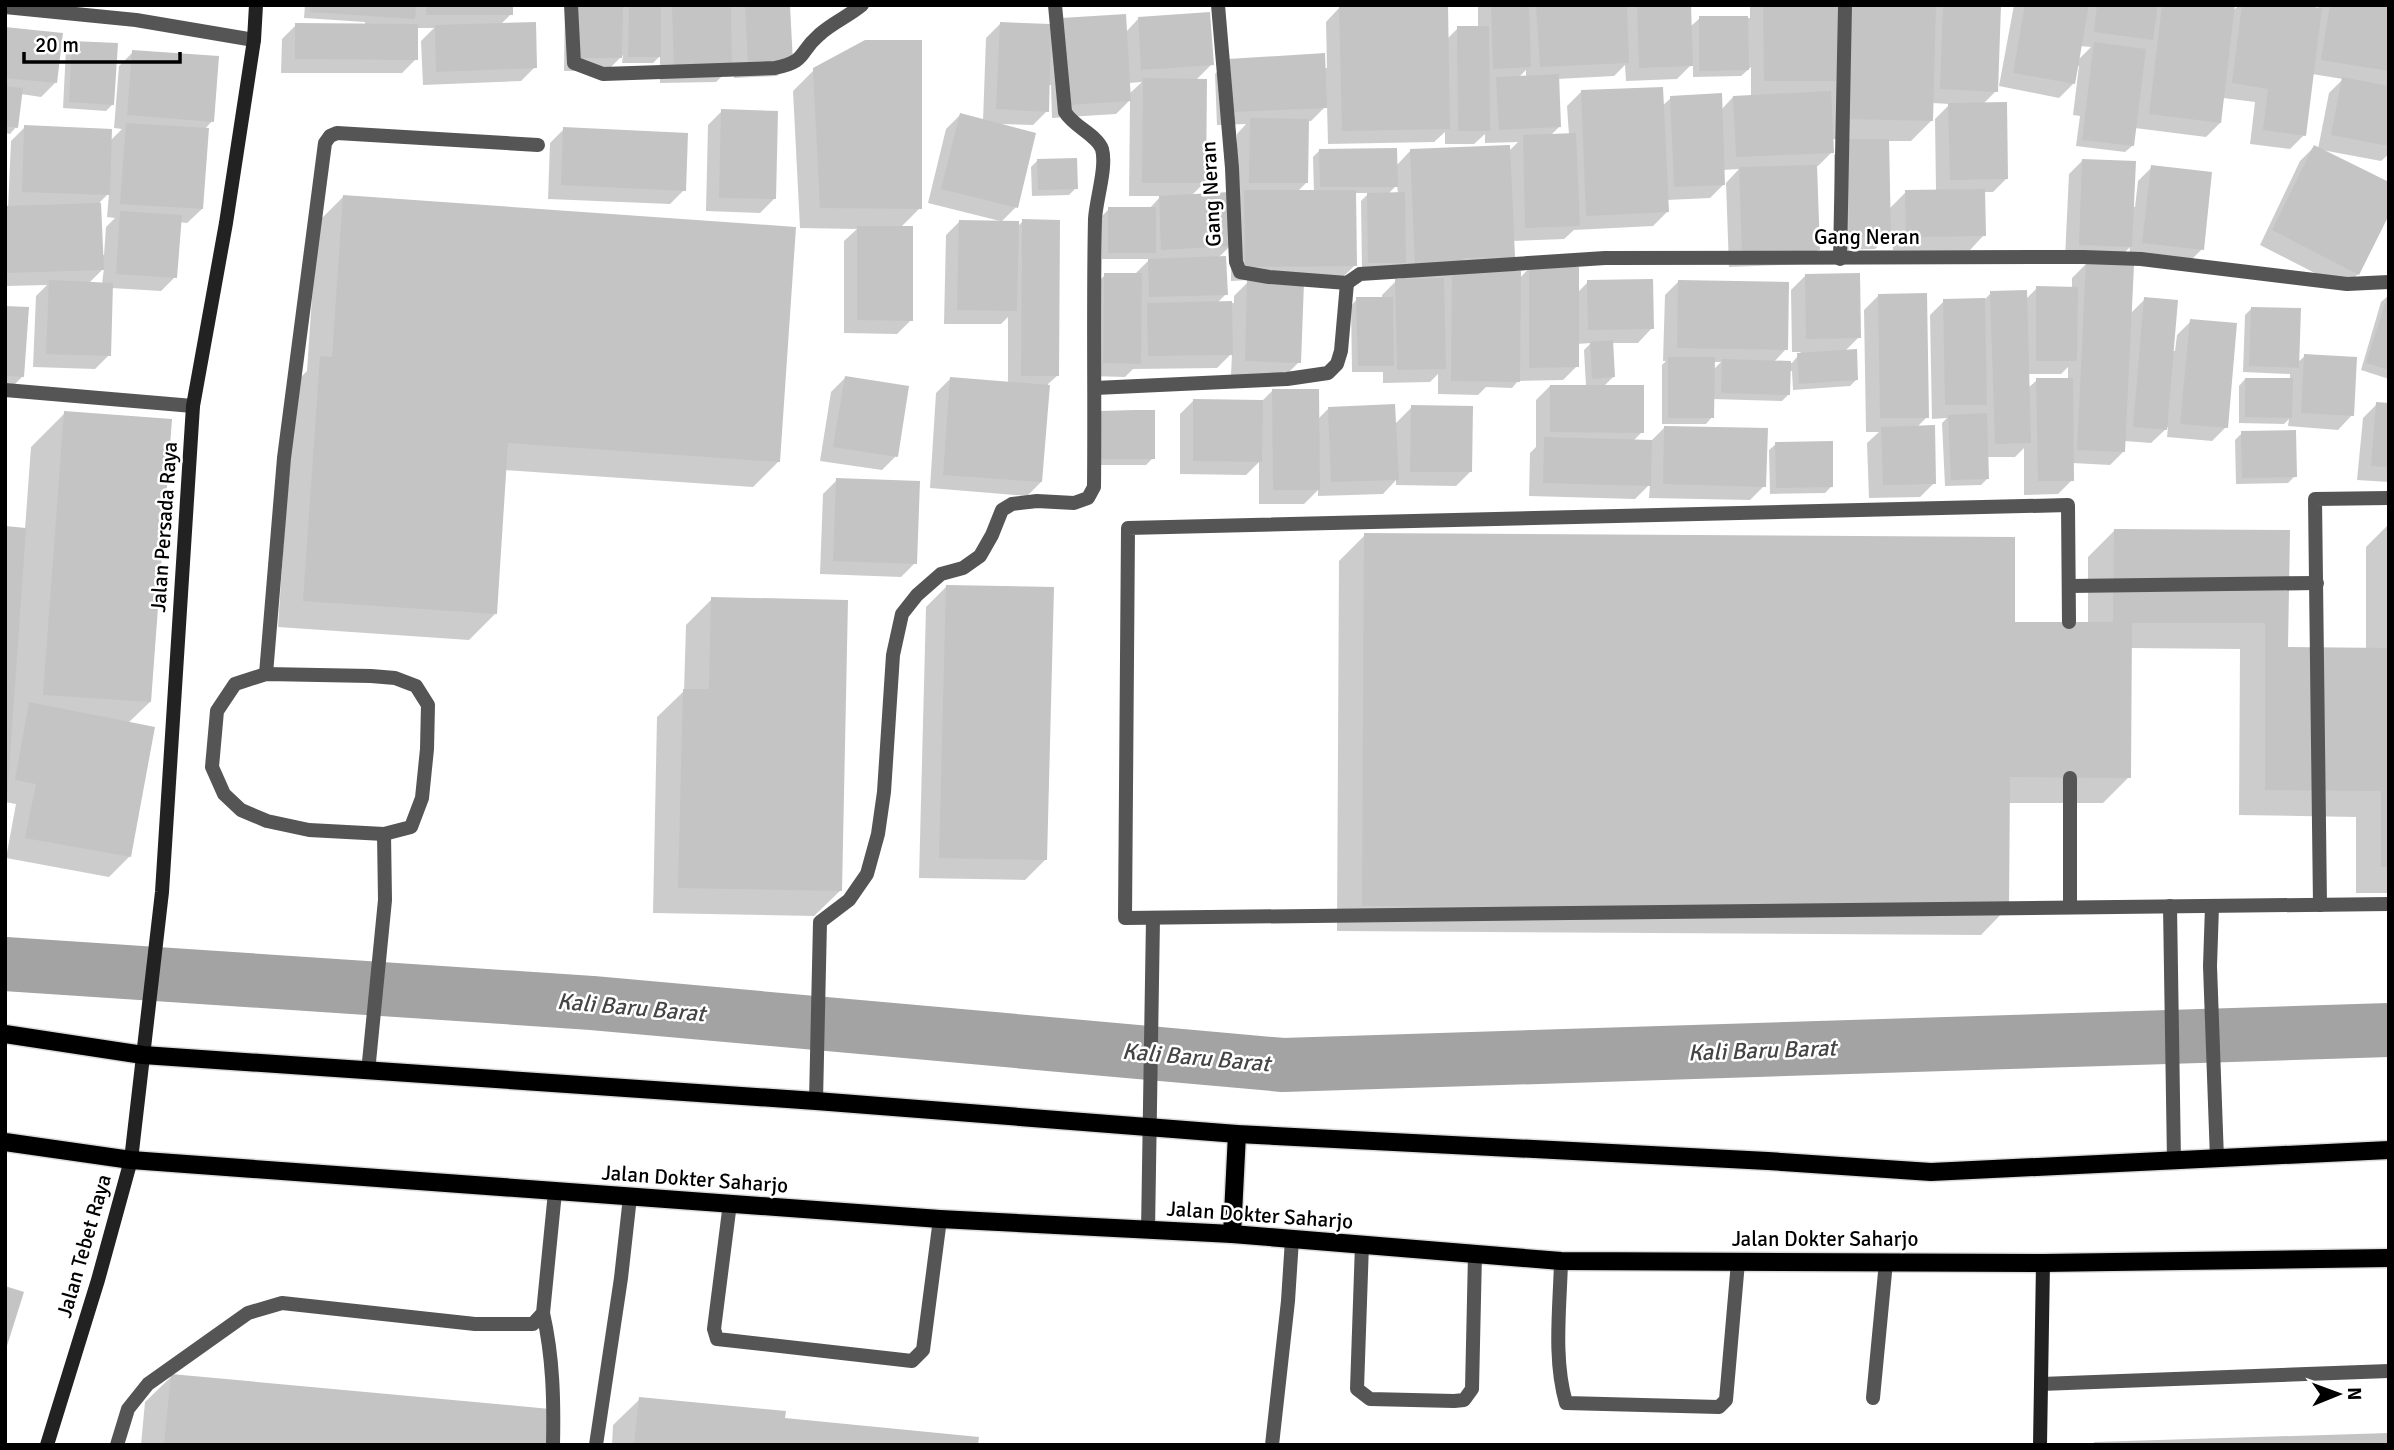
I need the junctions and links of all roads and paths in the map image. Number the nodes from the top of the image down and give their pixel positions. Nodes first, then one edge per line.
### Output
1 (256, 5) edge
2 (571, 5) edge
3 (862, 5) edge
4 (1055, 5) edge
5 (1218, 5) edge
6 (1845, 5) edge
7 (5, 7) edge
8 (254, 40) junction
9 (538, 145) dead end
10 (1840, 259) junction
11 (2389, 282) edge
12 (1347, 283) junction
13 (1095, 388) junction
14 (5, 390) edge
15 (193, 407) junction
16 (2389, 498) edge
17 (2316, 583) junction
18 (2069, 586) junction
19 (2069, 622) dead end
20 (266, 674) junction
21 (2070, 778) dead end
22 (384, 834) junction
23 (2389, 904) edge
24 (2319, 905) junction
25 (2170, 906) junction
26 (2212, 906) junction
27 (2070, 907) junction
28 (1153, 918) junction
29 (5, 1034) edge
30 (143, 1055) junction
31 (368, 1072) junction
32 (816, 1101) junction
33 (1150, 1127) junction
34 (1237, 1134) junction
35 (5, 1142) edge
36 (2389, 1150) edge
37 (2217, 1158) junction
38 (131, 1160) junction
39 (2174, 1161) junction
40 (555, 1192) junction
41 (630, 1198) junction
42 (730, 1203) junction
43 (940, 1219) junction
44 (1148, 1231) junction
45 (1232, 1234) junction
46 (1292, 1239) junction
47 (1362, 1244) junction
48 (1475, 1254) junction
49 (2389, 1258) edge
50 (1561, 1261) junction
51 (1738, 1262) junction
52 (1886, 1262) junction
53 (2043, 1263) junction
54 (543, 1313) junction
55 (2389, 1371) edge
56 (2041, 1384) junction
57 (1873, 1398) dead end
58 (47, 1445) edge
59 (117, 1445) edge
60 (553, 1445) edge
61 (596, 1445) edge
62 (1272, 1445) edge
63 (2040, 1445) edge

1 - 8 street, Jalan Persada Raya
2 - 3 street
4 - 13 street
5 - 12 street, Gang Neran
6 - 10 street
7 - 8 street
8 - 15 street, Jalan Persada Raya
9 - 20 street
10 - 11 street, Gang Neran
10 - 12 street, Gang Neran
12 - 13 street
13 - 32 street
14 - 15 street
15 - 30 street, Jalan Persada Raya
16 - 17 street
17 - 18 street
17 - 24 street
18 - 19 street
18 - 28 street
20 - 22 street
20 - 22 street
21 - 27 street
22 - 31 street
23 - 24 street
24 - 26 street
25 - 26 street
25 - 27 street
25 - 39 street
26 - 37 street
27 - 28 street
28 - 33 street
29 - 30 main road
30 - 31 main road
30 - 38 street, Jalan Tebet Raya
31 - 32 main road
32 - 33 main road
33 - 34 main road
33 - 44 street
34 - 39 main road
34 - 45 main road
35 - 38 main road, Jalan Dokter Saharjo
36 - 37 main road
37 - 39 main road
38 - 40 main road, Jalan Dokter Saharjo
38 - 58 street, Jalan Tebet Raya
40 - 41 main road, Jalan Dokter Saharjo
40 - 54 street
41 - 42 main road, Jalan Dokter Saharjo
41 - 61 street
42 - 43 main road, Jalan Dokter Saharjo
42 - 43 street
43 - 44 main road, Jalan Dokter Saharjo
44 - 45 main road, Jalan Dokter Saharjo
45 - 46 main road, Jalan Dokter Saharjo
46 - 47 main road, Jalan Dokter Saharjo
46 - 62 street
47 - 48 main road, Jalan Dokter Saharjo
47 - 48 street
48 - 50 main road, Jalan Dokter Saharjo
49 - 53 main road, Jalan Dokter Saharjo
50 - 51 main road, Jalan Dokter Saharjo
50 - 51 street
51 - 52 main road, Jalan Dokter Saharjo
52 - 53 main road, Jalan Dokter Saharjo
52 - 57 street
53 - 56 street
54 - 59 street
54 - 60 street
55 - 56 street
56 - 63 street

